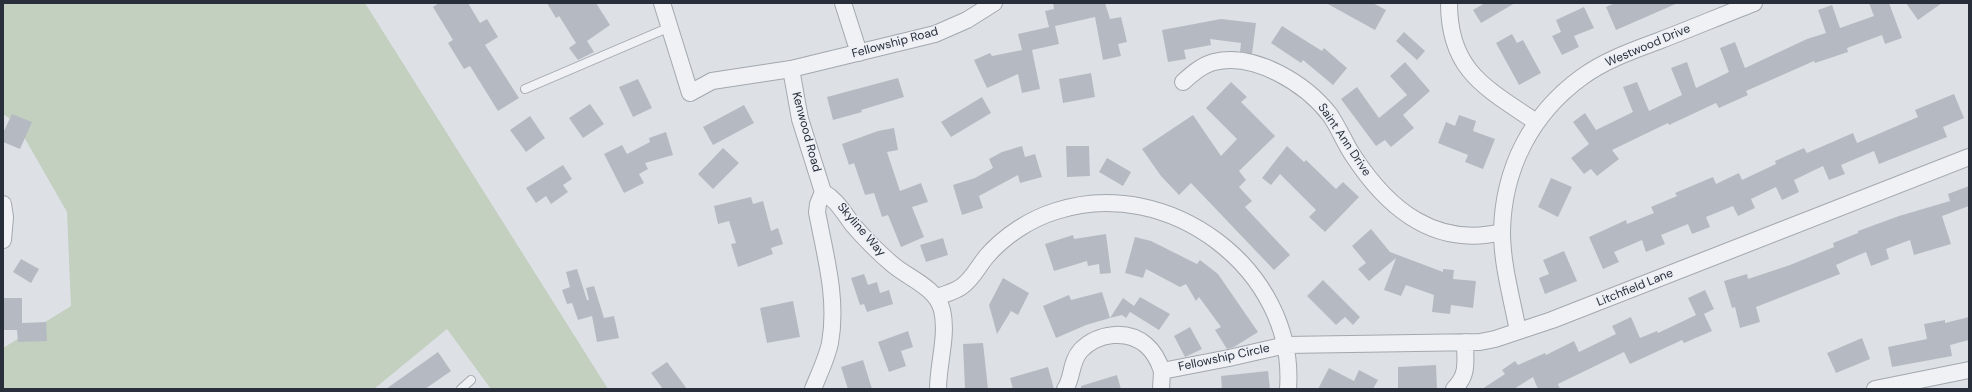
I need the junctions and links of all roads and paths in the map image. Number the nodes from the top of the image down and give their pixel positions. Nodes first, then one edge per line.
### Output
1 (662, 3) edge
2 (843, 3) edge
3 (994, 3) edge
4 (1449, 3) edge
5 (1754, 3) edge
6 (670, 27) junction
7 (859, 54) junction
8 (791, 69) junction
9 (1183, 82) dead end
10 (525, 89) dead end
11 (1536, 122) junction
12 (1969, 157) edge
13 (823, 192) junction
14 (3, 204) edge
15 (1502, 232) junction
16 (3, 240) edge
17 (936, 298) junction
18 (1518, 330) junction
19 (1465, 342) junction
20 (1286, 345) junction
21 (1969, 370) edge
22 (1162, 371) junction
23 (471, 380) dead end
24 (461, 389) edge
25 (813, 389) edge
26 (938, 389) edge
27 (1065, 389) edge
28 (1161, 389) edge
29 (1288, 389) edge
30 (1454, 389) edge
31 (1876, 389) edge

1 - 6 street
2 - 7 street
3 - 7 street, Fellowship Road
4 - 11 street
5 - 11 street, Westwood Drive
6 - 8 street
6 - 10 lane
7 - 8 street, Fellowship Road
8 - 13 street, Kenwood Road
9 - 15 street, Saint Ann Drive
11 - 15 street, Westwood Drive
12 - 18 street, Litchfield Lane
13 - 17 street, Skyline Way
13 - 25 street
14 - 16 street
15 - 18 street, Westwood Drive
17 - 20 street
17 - 26 street
18 - 19 street, Litchfield Lane
19 - 20 street, Litchfield Lane
19 - 30 street
20 - 22 street, Fellowship Circle
20 - 29 street
21 - 31 street
22 - 27 street, Fellowship Circle
22 - 28 street, Fellowship Circle
23 - 24 lane

